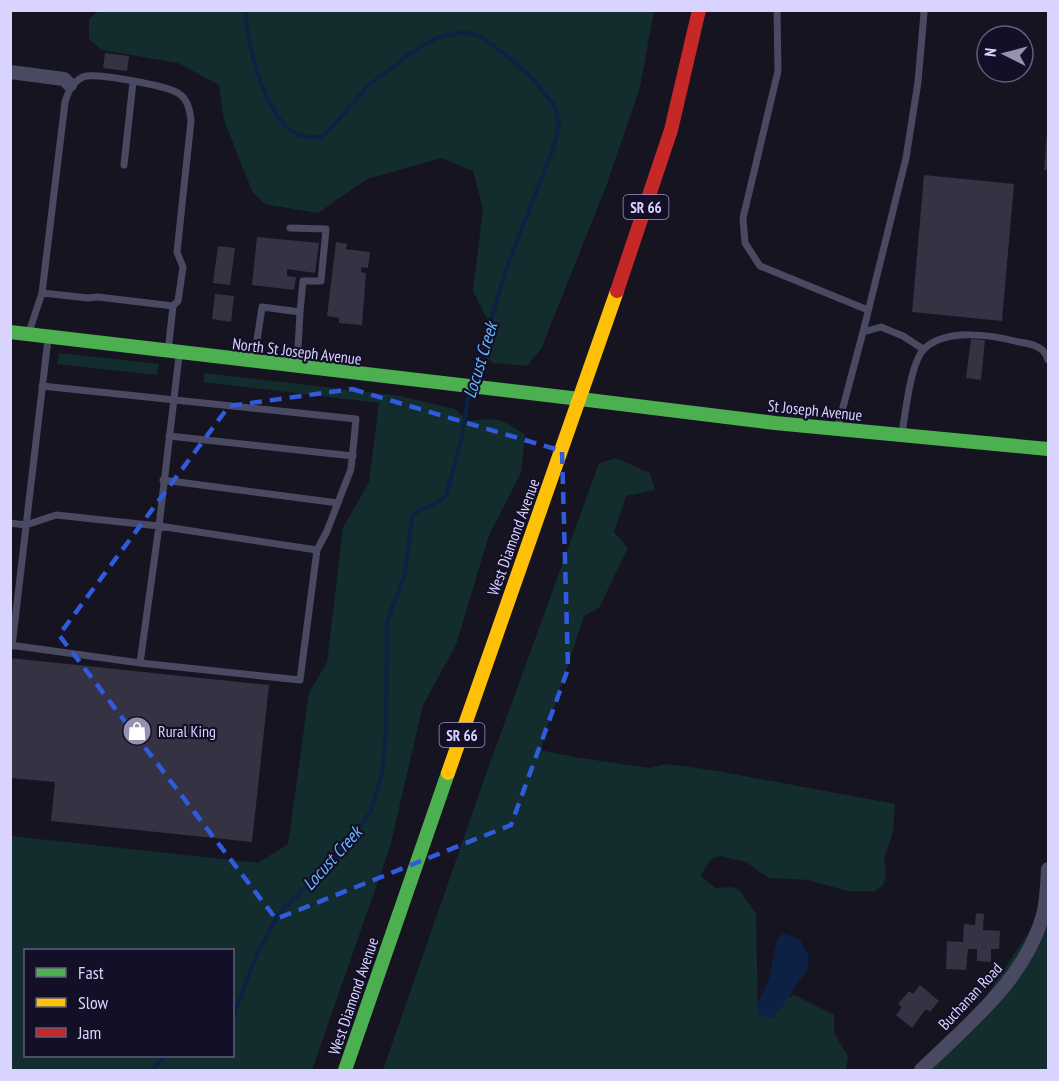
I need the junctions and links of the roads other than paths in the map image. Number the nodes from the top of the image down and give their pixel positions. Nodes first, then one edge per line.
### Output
1 (699, 10) edge
2 (777, 10) edge
3 (923, 10) edge
4 (10, 72) edge
5 (132, 82) junction
6 (70, 85) junction
7 (124, 165) dead end
8 (290, 228) dead end
9 (42, 292) junction
10 (173, 306) junction
11 (868, 310) junction
12 (300, 312) junction
13 (10, 332) edge
14 (863, 332) junction
15 (28, 334) junction
16 (48, 337) junction
17 (923, 349) junction
18 (173, 353) junction
19 (1048, 360) edge
20 (254, 362) junction
21 (297, 367) junction
22 (42, 386) junction
23 (173, 399) junction
24 (580, 399) junction
25 (838, 429) junction
26 (902, 435) junction
27 (169, 436) junction
28 (1048, 449) edge
29 (352, 456) junction
30 (163, 480) junction
31 (338, 504) junction
32 (10, 523) edge
33 (26, 525) junction
34 (159, 526) junction
35 (317, 550) junction
36 (11, 645) edge
37 (140, 663) junction
38 (1048, 869) edge
39 (1047, 901) edge
40 (345, 1071) edge
41 (921, 1071) edge

1 - 24 main road, West Diamond Avenue / SR 66
2 - 11 lane
3 - 11 lane
4 - 6 street
5 - 6 lane
5 - 7 lane
5 - 10 lane
6 - 9 lane
8 - 12 lane
9 - 10 lane
9 - 15 lane
10 - 18 lane
11 - 14 lane
12 - 20 lane
12 - 21 lane
13 - 15 main road, North St Joseph Avenue
14 - 17 lane
14 - 25 lane
15 - 16 main road, North St Joseph Avenue
16 - 18 main road, North St Joseph Avenue
16 - 22 lane
17 - 19 lane
17 - 26 lane
18 - 20 main road, North St Joseph Avenue
18 - 23 lane
20 - 21 main road, North St Joseph Avenue
21 - 24 main road, North St Joseph Avenue
22 - 23 lane
22 - 33 lane
23 - 27 lane
23 - 29 lane
24 - 25 main road, St Joseph Avenue
24 - 40 main road, West Diamond Avenue / SR 66
25 - 26 main road, St Joseph Avenue
26 - 28 main road, St Joseph Avenue
27 - 29 lane
27 - 30 lane
29 - 31 lane
30 - 31 lane
30 - 34 lane
31 - 35 lane
32 - 33 lane
33 - 34 lane
33 - 36 lane
34 - 35 lane
34 - 37 lane
35 - 37 lane
36 - 37 lane
38 - 39 street, Buchanan Road
39 - 41 street, Buchanan Road

